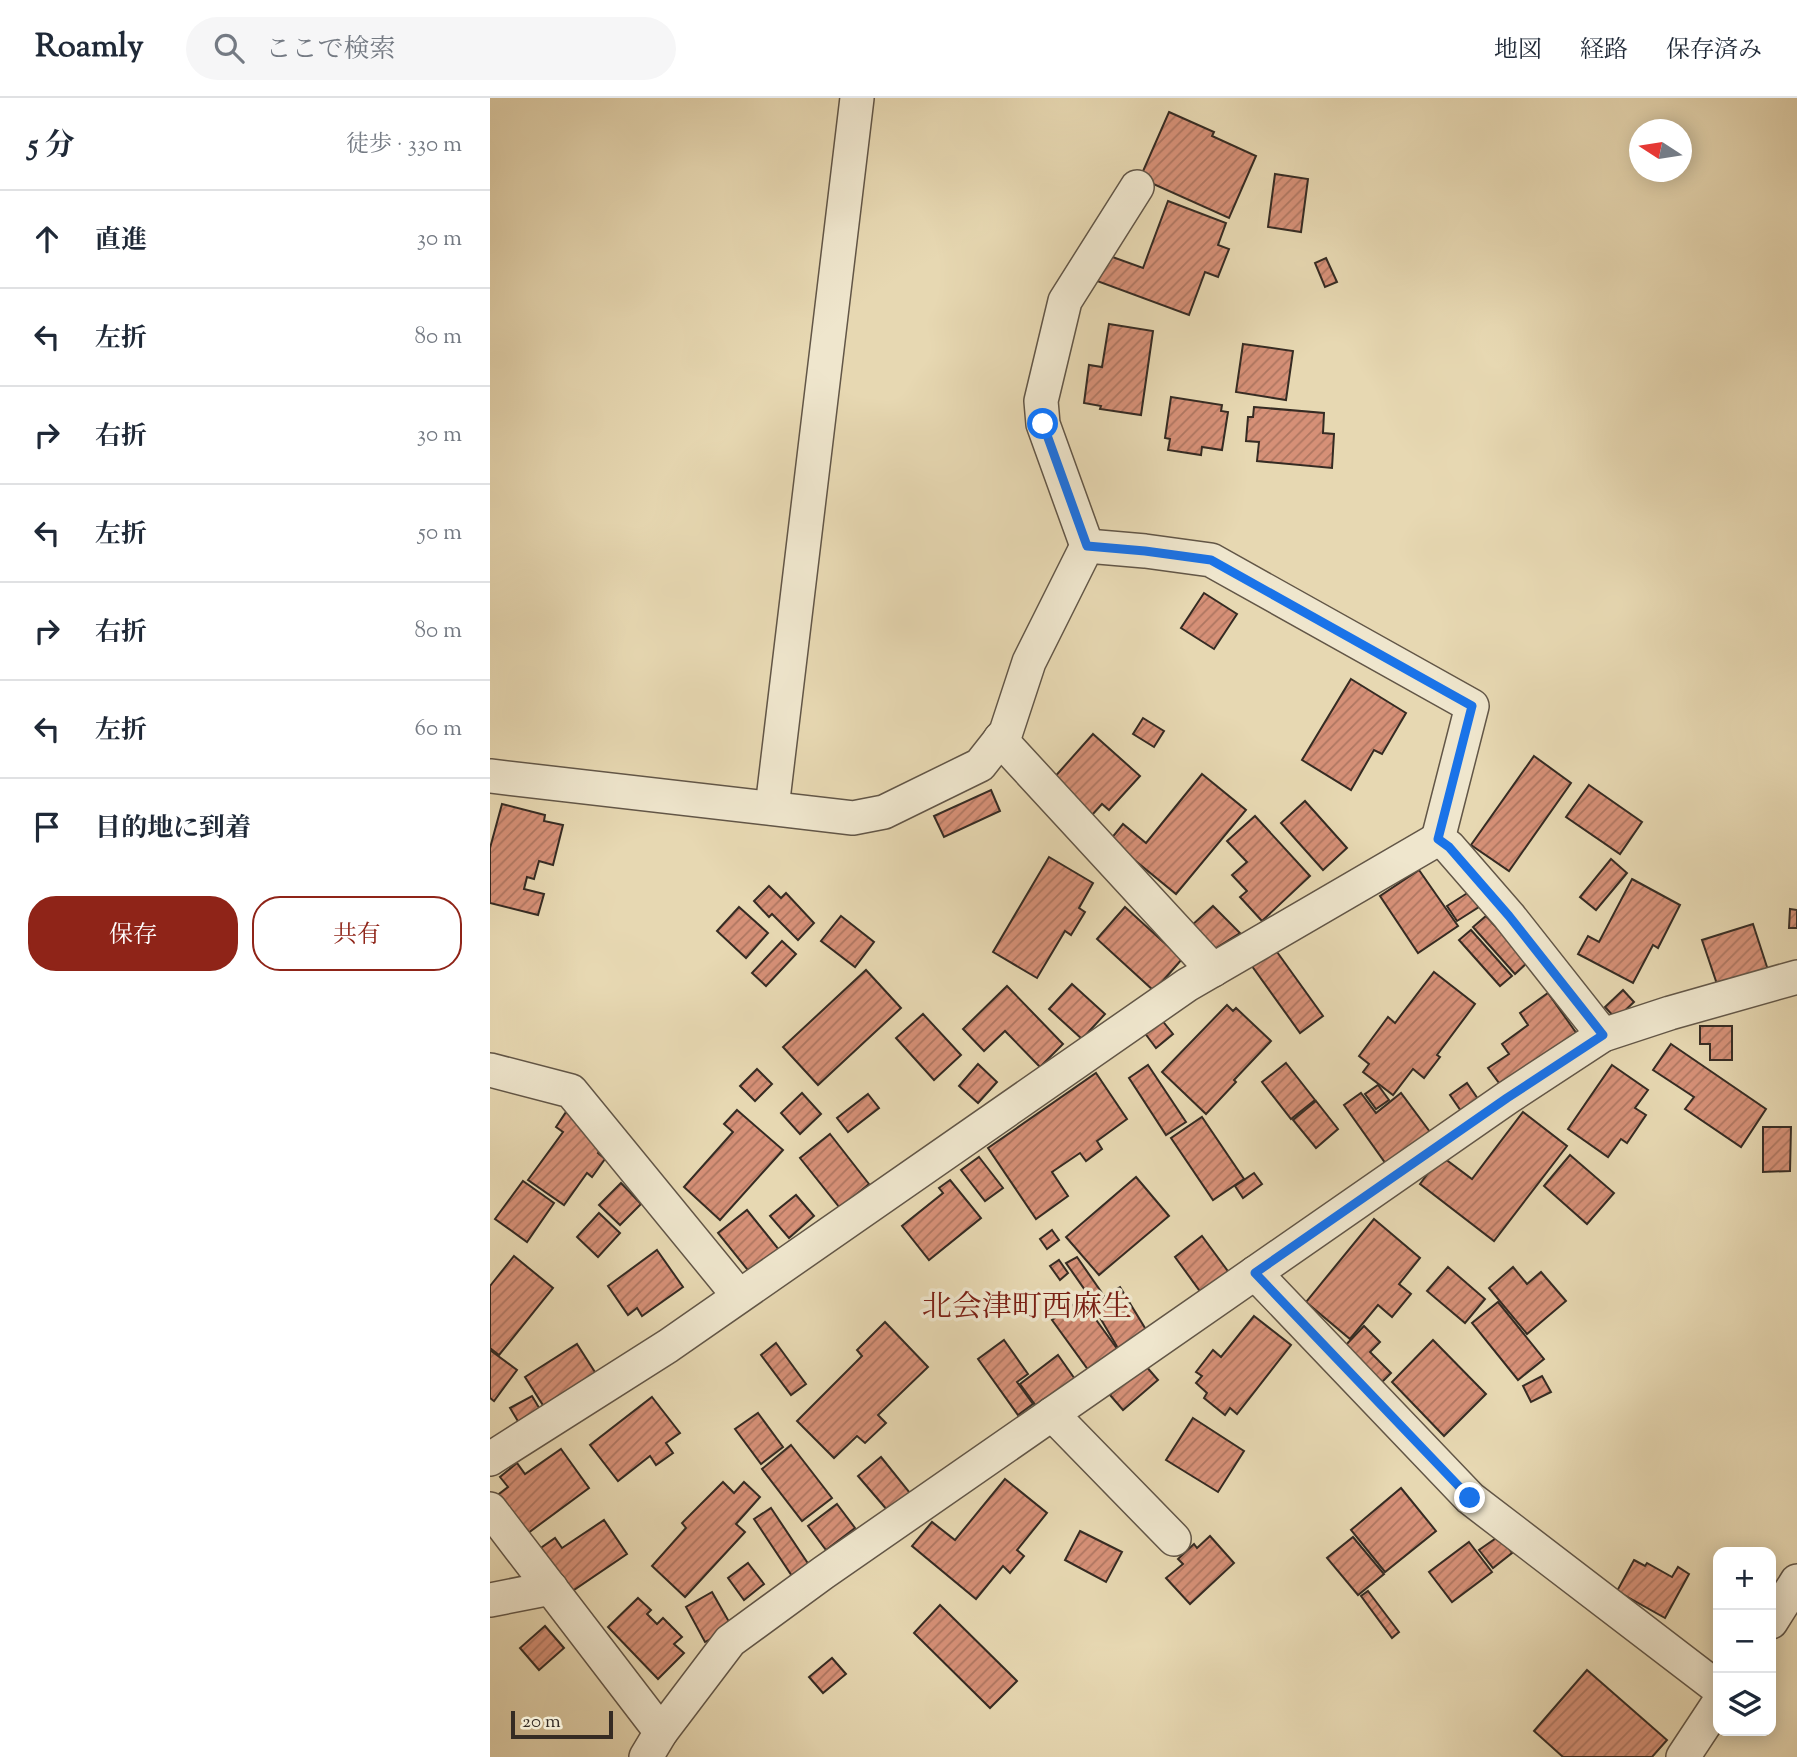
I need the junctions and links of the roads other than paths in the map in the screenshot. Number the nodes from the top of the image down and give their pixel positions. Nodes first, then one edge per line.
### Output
1 (857, 98) edge
2 (1137, 187) dead end
3 (1087, 546) junction
4 (1000, 739) junction
5 (490, 778) edge
6 (772, 808) junction
7 (1438, 839) junction
8 (1213, 970) junction
9 (1797, 977) edge
10 (1603, 1035) junction
11 (490, 1070) edge
12 (1255, 1273) junction
13 (738, 1296) junction
14 (1052, 1414) junction
15 (490, 1459) edge
16 (490, 1509) edge
17 (1174, 1539) dead end
18 (1797, 1581) edge
19 (551, 1588) junction
20 (490, 1600) edge
21 (1776, 1614) edge
22 (1713, 1684) edge
23 (1713, 1712) edge
24 (654, 1744) edge
25 (1683, 1757) edge

1 - 6 street
2 - 3 street
3 - 4 street
3 - 7 street
4 - 6 street
4 - 8 street
5 - 6 street
7 - 8 street
7 - 10 street
8 - 13 street
9 - 10 street
10 - 12 street
11 - 13 street
12 - 14 street
12 - 22 street
13 - 15 street
14 - 17 street
14 - 24 street
16 - 19 street
18 - 21 street
19 - 20 street
19 - 24 street
23 - 25 street

